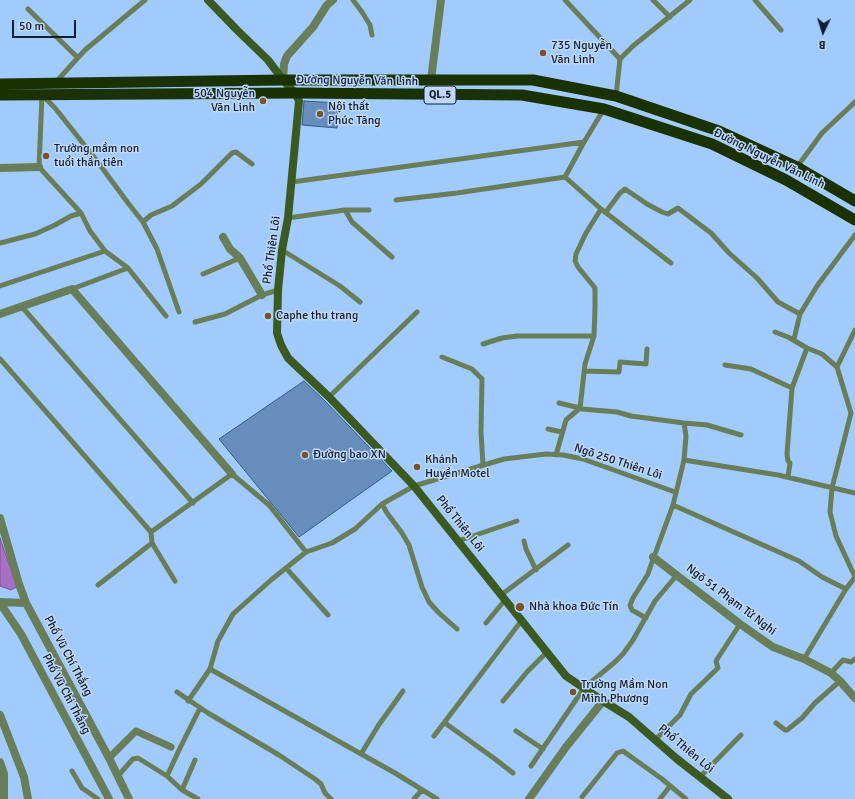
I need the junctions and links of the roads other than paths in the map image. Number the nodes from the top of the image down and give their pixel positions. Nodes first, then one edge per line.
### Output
1 (145, 0) edge
2 (208, 0) edge
3 (333, 0) edge
4 (352, 0) edge
5 (441, 0) edge
6 (565, 0) edge
7 (653, 0) edge
8 (690, 0) edge
9 (755, 0) edge
10 (28, 9) dead end
11 (670, 17) junction
12 (782, 30) dead end
13 (372, 35) dead end
14 (77, 57) junction
15 (620, 59) junction
16 (283, 80) junction
17 (432, 80) junction
18 (55, 83) junction
19 (0, 84) edge
20 (295, 93) junction
21 (0, 95) edge
22 (42, 95) junction
23 (616, 96) junction
24 (855, 102) edge
25 (604, 109) junction
26 (584, 142) junction
27 (252, 164) dead end
28 (39, 167) junction
29 (797, 167) junction
30 (0, 168) edge
31 (565, 177) junction
32 (292, 182) junction
33 (396, 200) dead end
34 (855, 201) edge
35 (345, 210) junction
36 (369, 210) dead end
37 (604, 211) junction
38 (81, 213) junction
39 (288, 218) junction
40 (855, 220) edge
41 (143, 222) junction
42 (855, 235) edge
43 (223, 237) dead end
44 (0, 243) edge
45 (282, 250) junction
46 (105, 251) junction
47 (392, 257) dead end
48 (240, 258) junction
49 (671, 263) dead end
50 (128, 268) junction
51 (203, 274) dead end
52 (0, 286) edge
53 (72, 289) junction
54 (278, 290) junction
55 (262, 295) junction
56 (360, 302) dead end
57 (22, 307) junction
58 (179, 312) dead end
59 (417, 312) dead end
60 (0, 314) edge
61 (800, 314) junction
62 (166, 316) dead end
63 (195, 322) dead end
64 (855, 330) edge
65 (775, 332) dead end
66 (594, 336) junction
67 (794, 339) junction
68 (483, 344) dead end
69 (807, 348) junction
70 (647, 349) dead end
71 (442, 357) dead end
72 (0, 359) edge
73 (725, 365) dead end
74 (837, 367) junction
75 (584, 371) junction
76 (792, 388) junction
77 (329, 397) junction
78 (559, 403) dead end
79 (580, 408) junction
80 (684, 423) junction
81 (548, 429) dead end
82 (562, 432) junction
83 (741, 434) dead end
84 (556, 455) junction
85 (684, 460) junction
86 (483, 465) junction
87 (232, 474) junction
88 (788, 477) junction
89 (414, 486) junction
90 (832, 488) junction
91 (676, 492) junction
92 (855, 494) edge
93 (193, 503) junction
94 (382, 504) junction
95 (673, 505) junction
96 (0, 518) edge
97 (517, 521) dead end
98 (151, 532) junction
99 (524, 540) dead end
100 (458, 541) junction
101 (152, 543) junction
102 (568, 545) dead end
103 (306, 552) junction
104 (653, 557) junction
105 (286, 568) junction
106 (536, 570) junction
107 (677, 575) junction
108 (175, 581) dead end
109 (98, 585) dead end
110 (846, 589) junction
111 (503, 597) junction
112 (0, 602) edge
113 (26, 603) junction
114 (328, 615) dead end
115 (646, 618) junction
116 (522, 620) junction
117 (486, 623) dead end
118 (740, 624) junction
119 (457, 628) dead end
120 (547, 652) junction
121 (804, 659) junction
122 (855, 659) edge
123 (210, 669) junction
124 (831, 673) junction
125 (840, 681) junction
126 (584, 688) junction
127 (403, 691) dead end
128 (177, 692) dead end
129 (855, 698) edge
130 (188, 701) junction
131 (503, 701) dead end
132 (603, 701) junction
133 (200, 708) junction
134 (0, 715) edge
135 (445, 723) junction
136 (776, 723) dead end
137 (516, 731) dead end
138 (741, 735) dead end
139 (434, 736) dead end
140 (655, 740) junction
141 (171, 747) dead end
142 (543, 749) junction
143 (361, 754) junction
144 (109, 758) junction
145 (195, 760) dead end
146 (0, 762) edge
147 (531, 766) dead end
148 (72, 771) dead end
149 (513, 773) dead end
150 (118, 776) junction
151 (167, 776) junction
152 (700, 777) junction
153 (670, 786) junction
154 (182, 790) junction
155 (422, 790) junction
156 (582, 797) dead end
157 (4, 799) edge
158 (28, 799) edge
159 (98, 799) edge
160 (109, 799) edge
161 (129, 799) edge
162 (198, 799) edge
163 (331, 799) edge
164 (414, 799) edge
165 (437, 799) edge
166 (529, 799) edge
167 (660, 799) edge
168 (686, 799) edge
169 (728, 799) edge

1 - 14 lane
2 - 16 main road
3 - 16 street
4 - 13 lane
5 - 17 street
6 - 15 lane
7 - 11 lane
8 - 11 lane
9 - 12 lane
10 - 14 lane
11 - 15 lane
14 - 18 lane
15 - 23 lane
16 - 17 highway, Đường Nguyễn Văn Linh / QL.5
16 - 18 highway, Đường Nguyễn Văn Linh / QL.5
16 - 20 main road
17 - 23 highway, Đường Nguyễn Văn Linh / QL.5
18 - 19 highway, Đường Nguyễn Văn Linh / QL.5
20 - 22 highway, Đường Nguyễn Văn Linh / QL.5
20 - 25 highway, Đường Nguyễn Văn Linh / QL.5
20 - 32 main road, Phố Thiên Lôi
21 - 22 highway, Đường Nguyễn Văn Linh / QL.5
22 - 28 lane
22 - 41 lane
23 - 29 highway, Đường Nguyễn Văn Linh / QL.5
24 - 29 lane
25 - 26 lane
25 - 40 highway, Đường Nguyễn Văn Linh / QL.5
26 - 31 lane
26 - 32 lane
27 - 41 lane
28 - 30 street
28 - 38 lane
29 - 34 highway, Đường Nguyễn Văn Linh / QL.5
31 - 33 lane
31 - 37 lane
32 - 39 main road, Phố Thiên Lôi
35 - 36 lane
35 - 39 lane
35 - 47 lane
37 - 49 lane
37 - 61 lane
37 - 66 lane
38 - 44 lane
38 - 46 lane
39 - 45 main road, Phố Thiên Lôi
41 - 58 lane
42 - 61 lane
43 - 48 street
45 - 54 main road, Phố Thiên Lôi
45 - 56 lane
46 - 50 lane
46 - 52 lane
48 - 51 lane
48 - 55 street
50 - 53 lane
50 - 62 lane
53 - 57 street
53 - 87 street
54 - 55 lane
54 - 77 main road, Phố Thiên Lôi
55 - 63 lane
57 - 60 street
57 - 93 lane
59 - 77 lane
61 - 67 lane
64 - 74 lane
65 - 67 lane
66 - 68 lane
66 - 75 lane
67 - 69 lane
69 - 74 lane
69 - 76 lane
70 - 75 lane
71 - 86 lane
72 - 98 lane
73 - 76 lane
74 - 90 lane
75 - 79 lane
76 - 88 lane
77 - 89 main road, Phố Thiên Lôi
78 - 79 lane
79 - 80 lane
79 - 82 lane
80 - 83 lane
80 - 85 lane
81 - 82 lane
82 - 84 lane
84 - 86 lane, Ngõ 250 Thiên Lôi
84 - 91 lane, Ngõ 250 Thiên Lôi
85 - 88 lane
85 - 91 lane
86 - 89 lane, Ngõ 250 Thiên Lôi
87 - 93 lane
87 - 103 lane
88 - 90 lane
89 - 94 lane, Ngõ 250 Thiên Lôi
89 - 100 main road, Phố Thiên Lôi
90 - 92 lane
90 - 110 lane
91 - 95 lane
93 - 98 lane
94 - 103 lane, Ngõ 250 Thiên Lôi
94 - 119 lane
95 - 104 lane
95 - 110 lane
96 - 113 street, Phố Vũ Chí Thắng
97 - 100 lane
98 - 101 lane
99 - 106 lane
100 - 111 main road, Phố Thiên Lôi
101 - 108 lane
101 - 109 lane
102 - 106 lane
103 - 105 lane, Ngõ 250 Thiên Lôi
104 - 107 street, Ngõ 51 Phạm Tử Nghi
104 - 115 lane
105 - 114 lane
105 - 123 lane, Ngõ 250 Thiên Lôi
106 - 111 lane
107 - 115 lane
107 - 118 street, Ngõ 51 Phạm Tử Nghi
110 - 121 lane
111 - 116 main road, Phố Thiên Lôi
111 - 117 lane
112 - 113 street, Phố Vũ Chi Thắng
112 - 160 street, Phố Vũ Chi Thắng
113 - 144 street, Phố Vũ Chí Thắng
115 - 126 lane
116 - 120 main road, Phố Thiên Lôi
116 - 135 lane
118 - 121 street, Ngõ 51 Phạm Tử Nghi
118 - 140 lane
120 - 126 main road, Phố Thiên Lôi
120 - 131 lane
121 - 124 street, Ngõ 51 Phạm Tử Nghi
122 - 124 lane
123 - 130 lane, Ngõ 250 Thiên Lôi
123 - 143 lane
124 - 125 street, Ngõ 51 Phạm Tử Nghi
125 - 129 street, Ngõ 51 Phạm Tử Nghi
125 - 136 lane
126 - 132 main road, Phố Thiên Lôi
126 - 142 lane
127 - 143 lane
128 - 130 lane
130 - 133 lane
132 - 140 main road, Phố Thiên Lôi
132 - 166 street
133 - 151 lane
133 - 163 lane
134 - 158 street
135 - 139 lane
135 - 149 lane
137 - 142 lane
138 - 152 lane
140 - 152 main road, Phố Thiên Lôi
141 - 144 street
142 - 147 lane
143 - 155 lane
144 - 150 street, Phố Vũ Chí Thắng
145 - 154 lane
146 - 157 street
148 - 159 lane
150 - 151 lane
150 - 161 street, Phố Vũ Chí Thắng
151 - 154 lane
152 - 169 main road, Phố Thiên Lôi
153 - 156 lane
153 - 167 lane
153 - 168 lane
154 - 162 lane
155 - 164 lane
155 - 165 lane

